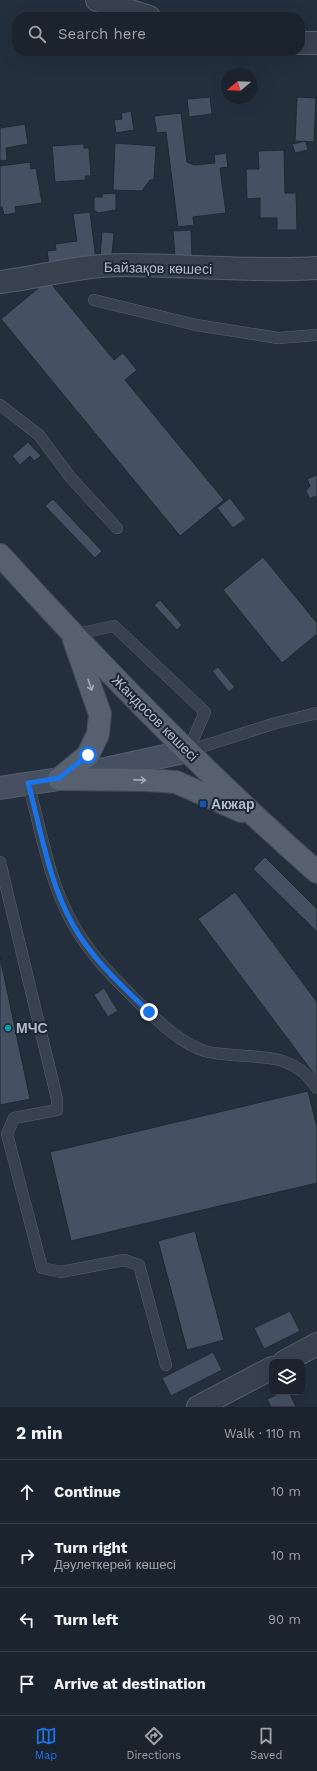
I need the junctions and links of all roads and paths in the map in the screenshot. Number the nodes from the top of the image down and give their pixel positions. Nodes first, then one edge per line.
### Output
1 (97, 0) edge
2 (134, 12) edge
3 (305, 43) edge
4 (317, 43) edge
5 (317, 268) edge
6 (0, 282) edge
7 (94, 300) dead end
8 (317, 335) edge
9 (0, 405) edge
10 (117, 528) dead end
11 (0, 556) edge
12 (72, 635) junction
13 (317, 713) edge
14 (188, 752) junction
15 (59, 778) junction
16 (28, 783) junction
17 (0, 788) edge
18 (253, 816) junction
19 (0, 862) edge
20 (317, 872) edge
21 (317, 1088) edge
22 (317, 1344) edge
23 (290, 1359) edge
24 (166, 1365) dead end
25 (269, 1370) edge
26 (198, 1407) edge

1 - 2 street
3 - 4 street
5 - 6 street, Байзақов көшесі
7 - 8 lane
9 - 10 lane
11 - 12 main road, Жандосов көшесі
12 - 14 main road, Жандосов көшесі
12 - 14 lane
12 -> 15 main road
13 - 14 lane
14 - 15 main road
14 - 18 main road, Жандосов көшесі
15 - 16 main road
15 -> 18 main road
16 - 17 main road
16 - 21 lane
18 - 20 main road, Жандосов көшесі
19 - 24 lane
22 - 23 street
25 - 26 street

